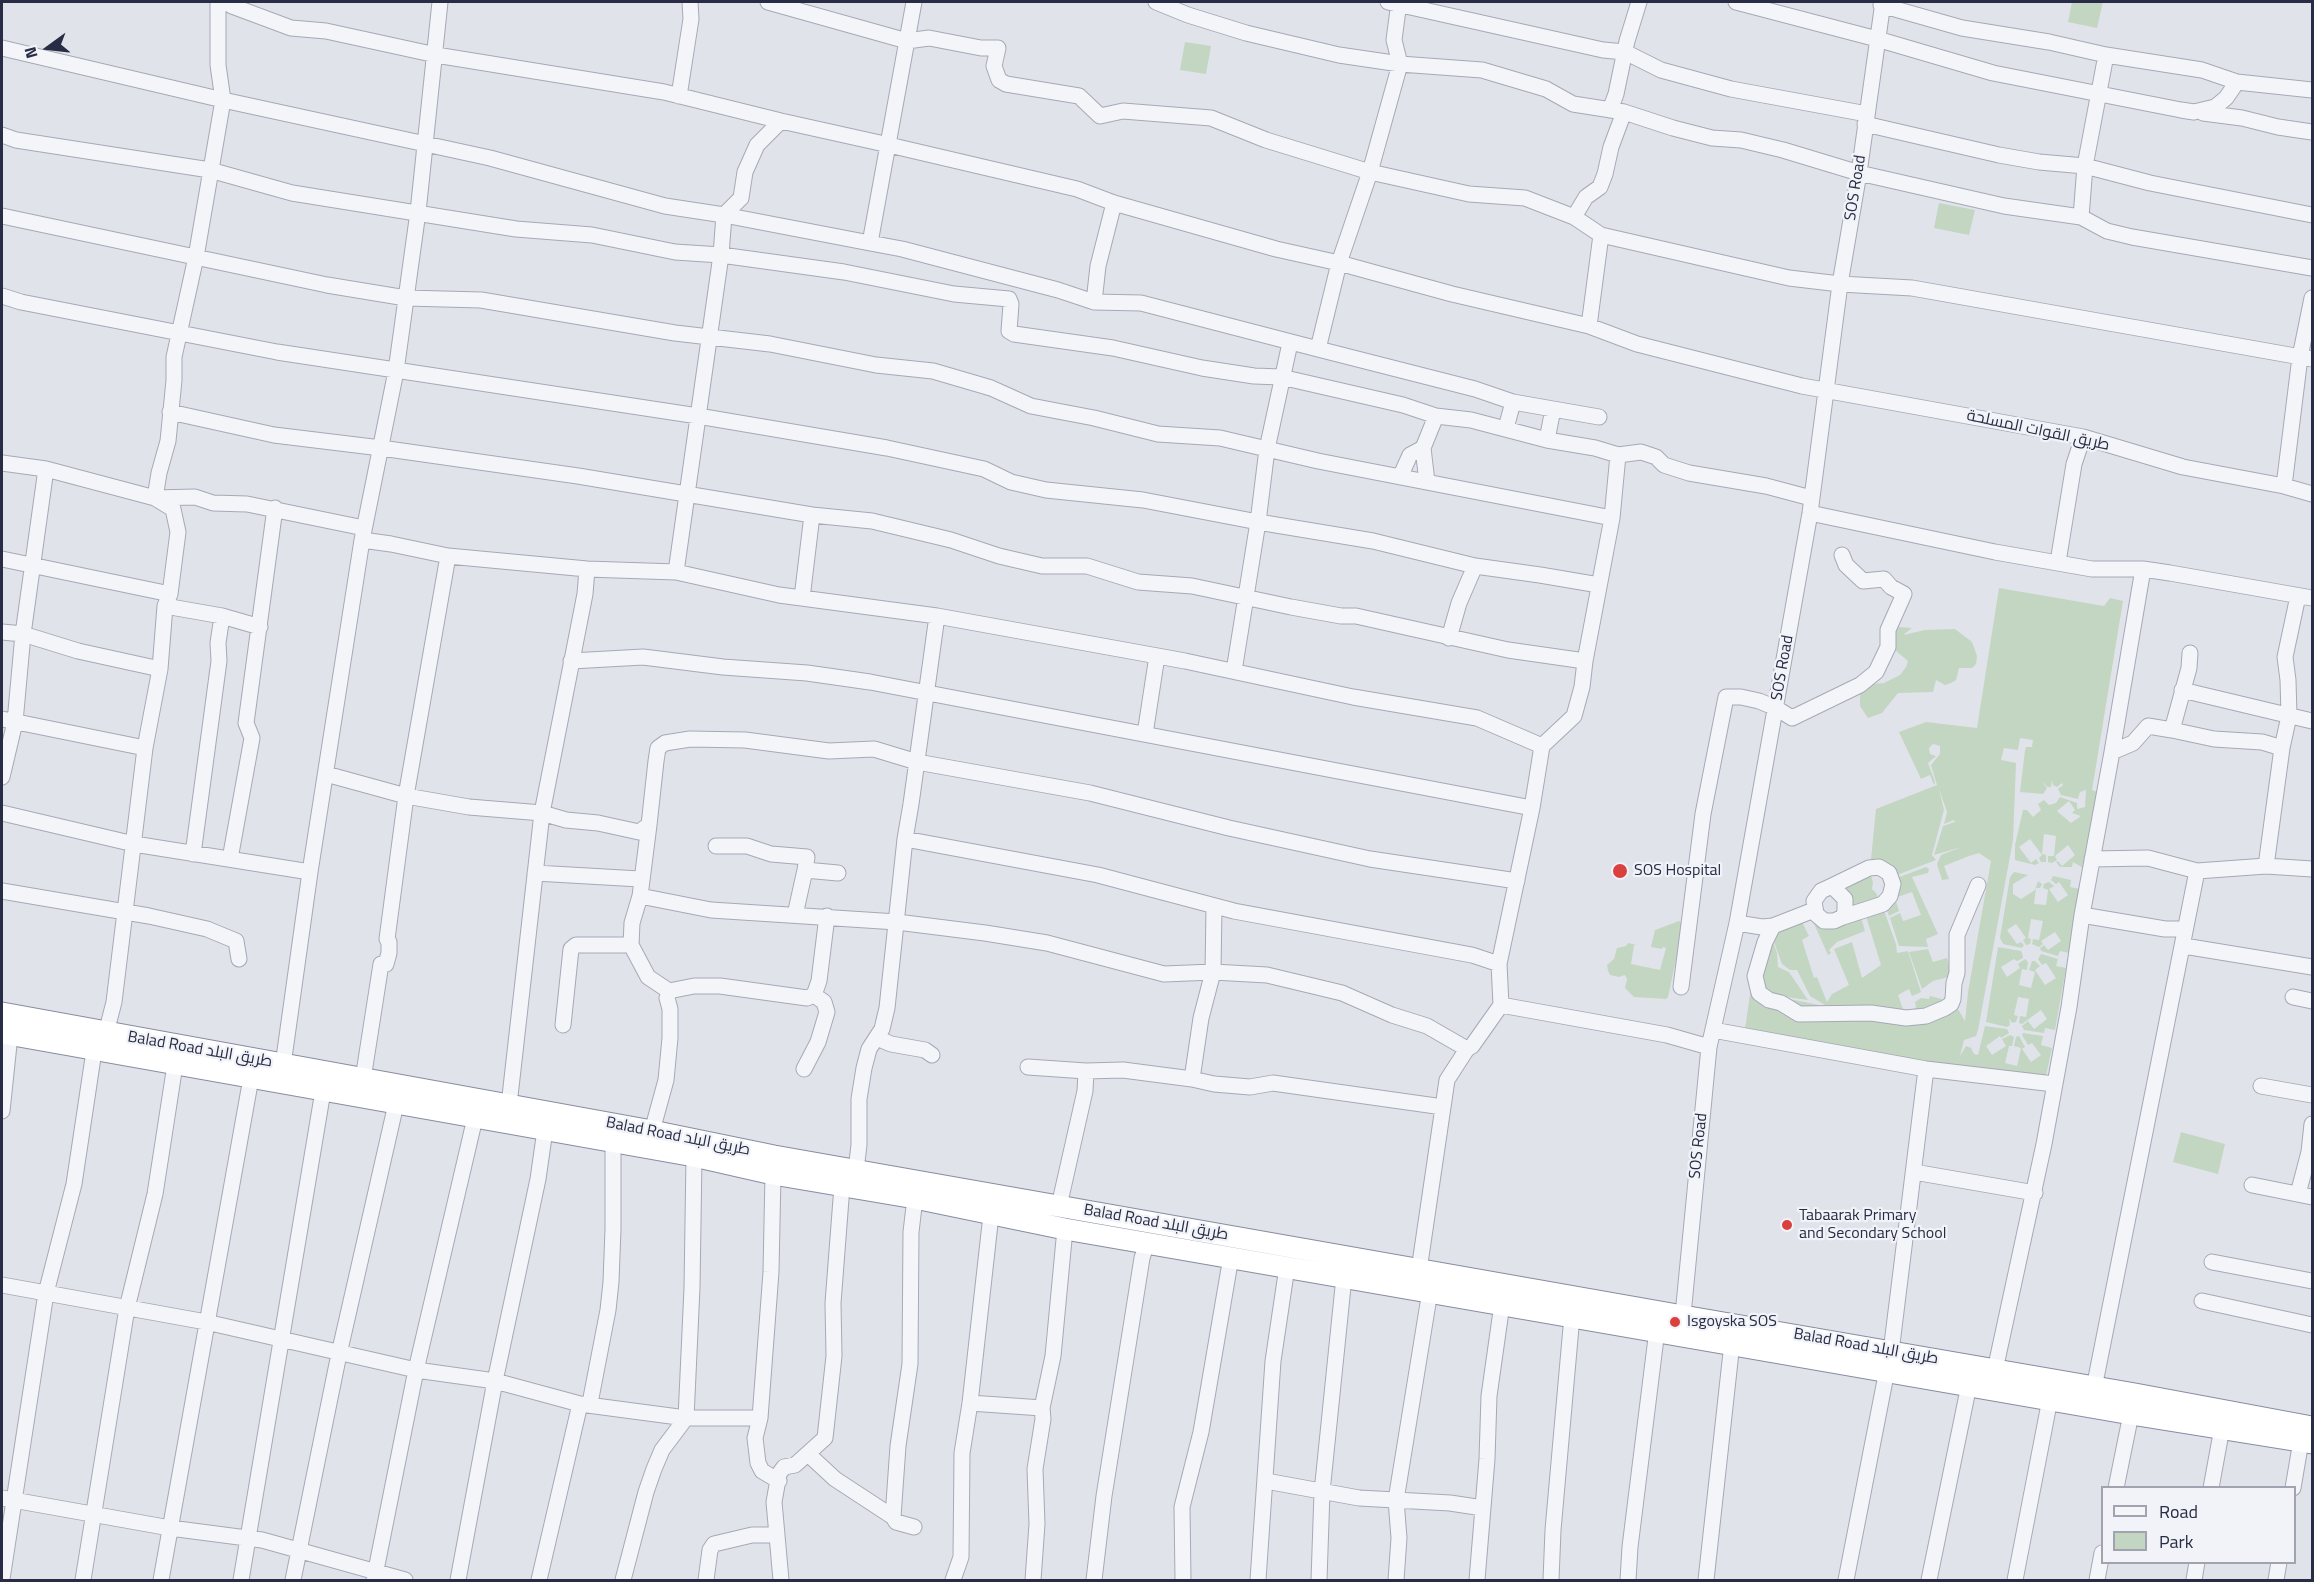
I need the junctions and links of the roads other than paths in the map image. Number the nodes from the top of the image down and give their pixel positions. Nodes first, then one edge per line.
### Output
1 (218, 2) edge
2 (225, 2) edge
3 (440, 2) edge
4 (690, 2) edge
5 (768, 2) edge
6 (914, 2) edge
7 (1156, 2) edge
8 (1395, 2) edge
9 (1639, 2) edge
10 (1737, 2) edge
11 (1882, 2) edge
12 (1877, 39) junction
13 (907, 41) junction
14 (2, 48) edge
15 (1624, 52) junction
16 (436, 55) junction
17 (2106, 55) junction
18 (1400, 64) junction
19 (2237, 82) junction
20 (2313, 90) edge
21 (2097, 95) junction
22 (679, 96) junction
23 (223, 100) junction
24 (1617, 111) junction
25 (2194, 112) junction
26 (1866, 119) junction
27 (781, 122) junction
28 (2313, 132) edge
29 (2, 135) edge
30 (426, 144) junction
31 (889, 144) junction
32 (2085, 166) junction
33 (210, 170) junction
34 (1370, 172) junction
35 (1859, 173) junction
36 (1114, 203) junction
37 (418, 212) junction
38 (724, 215) junction
39 (2313, 215) edge
40 (2, 216) edge
41 (2081, 217) junction
42 (1574, 218) junction
43 (1601, 235) junction
44 (870, 243) junction
45 (721, 255) junction
46 (196, 256) junction
47 (1339, 263) junction
48 (2313, 268) edge
49 (1840, 285) junction
50 (2, 296) edge
51 (2313, 297) edge
52 (406, 298) junction
53 (1094, 302) junction
54 (1589, 326) junction
55 (180, 333) junction
56 (710, 337) junction
57 (1290, 343) junction
58 (1318, 349) junction
59 (2306, 358) edge
60 (396, 371) junction
61 (1281, 377) junction
62 (1825, 390) junction
63 (1513, 402) junction
64 (1553, 409) junction
65 (170, 412) junction
66 (698, 416) junction
67 (1436, 416) junction
68 (1599, 417) dead end
69 (1506, 429) junction
70 (2083, 437) junction
71 (1546, 440) junction
72 (381, 448) junction
73 (1423, 448) junction
74 (1267, 449) junction
75 (1618, 455) junction
76 (2, 463) edge
77 (46, 470) junction
78 (1400, 477) junction
79 (1427, 482) junction
80 (2284, 486) junction
81 (687, 494) junction
82 (2313, 494) edge
83 (155, 498) junction
84 (1810, 506) junction
85 (275, 508) junction
86 (812, 515) junction
87 (1612, 518) junction
88 (1258, 522) junction
89 (363, 534) junction
90 (1842, 555) dead end
91 (448, 556) junction
92 (2, 559) edge
93 (2058, 562) junction
94 (32, 564) junction
95 (1474, 566) junction
96 (587, 569) junction
97 (2143, 569) junction
98 (676, 573) junction
99 (1599, 585) junction
100 (1244, 597) junction
101 (2306, 597) edge
102 (802, 598) junction
103 (167, 600) junction
104 (222, 616) junction
105 (937, 616) junction
106 (260, 627) junction
107 (2, 632) edge
108 (23, 634) junction
109 (1449, 638) junction
110 (2190, 653) dead end
111 (1157, 656) junction
112 (572, 661) junction
113 (1585, 661) junction
114 (160, 669) junction
115 (1234, 671) junction
116 (2182, 690) junction
117 (927, 692) junction
118 (1776, 708) junction
119 (2289, 716) junction
120 (8, 721) edge
121 (2313, 721) edge
122 (2172, 729) junction
123 (1145, 734) junction
124 (1542, 746) junction
125 (145, 748) junction
126 (2282, 748) junction
127 (2112, 753) junction
128 (917, 762) junction
129 (326, 774) junction
130 (2, 777) edge
131 (406, 796) junction
132 (1532, 808) junction
133 (2, 813) edge
134 (542, 813) junction
135 (649, 825) junction
136 (905, 839) junction
137 (134, 844) junction
138 (716, 846) dead end
139 (194, 854) junction
140 (2092, 858) junction
141 (230, 860) junction
142 (2266, 866) junction
143 (2313, 869) edge
144 (805, 870) junction
145 (2198, 871) junction
146 (310, 872) junction
147 (535, 873) junction
148 (838, 873) dead end
149 (640, 879) junction
150 (1517, 881) junction
151 (1834, 885) junction
152 (1978, 885) dead end
153 (2, 891) edge
154 (640, 896) junction
155 (1214, 907) junction
156 (1814, 910) junction
157 (125, 913) junction
158 (795, 915) junction
159 (2082, 915) junction
160 (827, 916) junction
161 (1843, 917) junction
162 (897, 922) junction
163 (1737, 923) junction
164 (1773, 926) junction
165 (2184, 929) junction
166 (632, 945) junction
167 (2184, 946) junction
168 (239, 959) dead end
169 (1499, 964) junction
170 (2313, 967) edge
171 (1213, 972) junction
172 (1681, 987) dead end
173 (669, 991) junction
174 (814, 995) junction
175 (2293, 997) dead end
176 (2313, 1001) edge
177 (1500, 1005) junction
178 (2, 1013) edge
179 (563, 1025) dead end
180 (1713, 1030) junction
181 (106, 1033) junction
182 (6, 1034) edge
183 (877, 1038) junction
184 (1709, 1047) junction
185 (1467, 1050) junction
186 (94, 1051) junction
187 (932, 1055) dead end
188 (175, 1065) junction
189 (283, 1065) junction
190 (1028, 1067) dead end
191 (804, 1069) dead end
192 (1926, 1069) junction
193 (1086, 1071) junction
194 (251, 1078) junction
195 (1192, 1078) junction
196 (363, 1079) junction
197 (2054, 1084) junction
198 (2260, 1086) dead end
199 (323, 1091) junction
200 (2313, 1095) edge
201 (396, 1104) junction
202 (509, 1105) junction
203 (1443, 1107) junction
204 (2, 1111) edge
205 (475, 1118) junction
206 (2313, 1124) edge
207 (545, 1130) junction
208 (652, 1131) junction
209 (612, 1142) junction
210 (694, 1156) junction
211 (1914, 1172) junction
212 (773, 1174) junction
213 (849, 1178) junction
214 (2253, 1185) dead end
215 (2034, 1193) junction
216 (2306, 1195) edge
217 (915, 1198) junction
218 (1059, 1206) junction
219 (991, 1215) junction
220 (1065, 1229) junction
221 (1147, 1243) junction
222 (1231, 1257) junction
223 (2212, 1262) dead end
224 (1287, 1267) junction
225 (1419, 1270) junction
226 (1344, 1277) junction
227 (2313, 1281) edge
228 (2, 1286) edge
229 (1430, 1291) junction
230 (46, 1293) junction
231 (2202, 1301) dead end
232 (1502, 1304) junction
233 (127, 1308) junction
234 (1572, 1316) junction
235 (206, 1322) junction
236 (2313, 1324) edge
237 (1682, 1325) junction
238 (1657, 1330) junction
239 (280, 1339) junction
240 (1732, 1343) junction
241 (339, 1354) junction
242 (1889, 1361) junction
243 (416, 1370) junction
244 (1995, 1370) junction
245 (495, 1381) junction
246 (1969, 1385) junction
247 (2094, 1388) junction
248 (2050, 1399) junction
249 (585, 1403) junction
250 (970, 1403) junction
251 (1042, 1407) junction
252 (2131, 1414) junction
253 (686, 1418) junction
254 (760, 1418) junction
255 (2222, 1428) junction
256 (2309, 1437) edge
257 (808, 1454) junction
258 (779, 1481) junction
259 (1266, 1481) junction
260 (2116, 1486) edge
261 (2211, 1486) edge
262 (2294, 1486) edge
263 (1322, 1492) junction
264 (8, 1499) edge
265 (1396, 1500) junction
266 (1483, 1508) junction
267 (93, 1516) junction
268 (893, 1517) junction
269 (914, 1527) dead end
270 (170, 1528) junction
271 (776, 1535) junction
272 (250, 1538) junction
273 (301, 1550) junction
274 (2101, 1562) edge
275 (2197, 1564) edge
276 (2279, 1564) edge
277 (375, 1577) edge
278 (2, 1579) edge
279 (83, 1581) edge
280 (161, 1581) edge
281 (241, 1581) edge
282 (293, 1581) edge
283 (405, 1581) edge
284 (458, 1581) edge
285 (539, 1581) edge
286 (623, 1581) edge
287 (706, 1581) edge
288 (781, 1581) edge
289 (953, 1581) edge
290 (1033, 1581) edge
291 (1094, 1581) edge
292 (1183, 1581) edge
293 (1258, 1581) edge
294 (1319, 1581) edge
295 (1396, 1581) edge
296 (1477, 1581) edge
297 (1551, 1581) edge
298 (1628, 1581) edge
299 (1706, 1581) edge
300 (1846, 1581) edge
301 (1929, 1581) edge
302 (2015, 1581) edge
303 (2097, 1581) edge
304 (2194, 1581) edge
305 (2276, 1581) edge

1 - 23 street
2 - 16 street, طريق القوات المسلحة
3 - 16 street
4 - 22 street
5 - 13 street
6 - 13 street
7 - 18 street
8 - 15 street
8 - 18 street
9 - 15 street
10 - 12 street
11 - 12 street, SOS Road
11 - 17 street
12 - 21 street
12 - 26 street, SOS Road
13 - 31 street
13 - 34 street
14 - 23 street
15 - 24 street
15 - 26 street
16 - 22 street, طريق القوات المسلحة
16 - 30 street
17 - 19 street
17 - 21 street
18 - 24 street
18 - 34 street
19 - 20 street
19 - 25 street
21 - 25 street
21 - 32 street
22 - 27 street, طريق القوات المسلحة
23 - 30 street
23 - 33 street
24 - 35 street
24 - 42 street
25 - 28 street
26 - 32 street
26 - 35 street, SOS Road
27 - 31 street, طريق القوات المسلحة
27 - 38 street
29 - 33 street
30 - 37 street
30 - 38 street
31 - 36 street, طريق القوات المسلحة
31 - 44 street
32 - 39 street
32 - 41 street
33 - 37 street
33 - 46 street
34 - 42 street
34 - 47 street
35 - 41 street
35 - 49 street, SOS Road
36 - 47 street, طريق القوات المسلحة
36 - 53 street
37 - 45 street
37 - 52 street
38 - 44 street
38 - 45 street
40 - 46 street
41 - 48 street
42 - 43 street
43 - 49 street
43 - 54 street
44 - 53 street
45 - 56 street
45 - 61 street
46 - 52 street
46 - 55 street
47 - 54 street, طريق القوات المسلحة
47 - 58 street
49 - 59 street
49 - 62 street, SOS Road
50 - 55 street
51 - 59 street
52 - 56 street
52 - 60 street
53 - 57 street
54 - 62 street, طريق القوات المسلحة
55 - 60 street
55 - 65 street
56 - 66 street
56 - 74 street
57 - 58 street
57 - 61 street
58 - 63 street
59 - 80 street
60 - 66 street
60 - 72 street
61 - 67 street
61 - 74 street
62 - 70 street, طريق القوات المسلحة
62 - 84 street, SOS Road
63 - 64 street
63 - 69 street
64 - 68 street
64 - 71 street
65 - 72 street
65 - 83 street
66 - 81 street
66 - 88 street
67 - 69 street
67 - 73 street
69 - 71 street
70 - 80 street, طريق القوات المسلحة
70 - 93 street
71 - 75 street
72 - 81 street
72 - 89 street
73 - 78 street
73 - 79 street
74 - 78 street
74 - 88 street
75 - 84 street
75 - 87 street
76 - 77 street
77 - 83 street
77 - 94 street
78 - 79 street
79 - 87 street
80 - 82 street, طريق القوات المسلحة
81 - 86 street
81 - 98 street
83 - 85 street
83 - 103 street
84 - 93 street
84 - 118 street, SOS Road
85 - 89 street
85 - 106 street
86 - 100 street
86 - 102 street
87 - 99 street
88 - 95 street
88 - 100 street
89 - 91 street
89 - 129 street
90 - 118 street
91 - 96 street
91 - 131 street
92 - 94 street
93 - 97 street
94 - 103 street
94 - 108 street
95 - 99 street
95 - 109 street
96 - 98 street
96 - 112 street
97 - 101 street
97 - 127 street
98 - 102 street
99 - 113 street
100 - 109 street
100 - 115 street
101 - 119 street
102 - 105 street
103 - 104 street
103 - 114 street
104 - 106 street
104 - 139 street
105 - 111 street
105 - 117 street
106 - 141 street
107 - 108 street
108 - 114 street
108 - 120 street
109 - 113 street
110 - 116 street
111 - 115 street
111 - 123 street
112 - 117 street
112 - 134 street
113 - 124 street
114 - 125 street
115 - 124 street
116 - 119 street
116 - 122 street
117 - 123 street
117 - 128 street
118 - 163 street, SOS Road
118 - 172 street
119 - 121 street
119 - 126 street
120 - 125 street
120 - 130 street
122 - 126 street
122 - 127 street
123 - 132 street
124 - 132 street
125 - 137 street
126 - 142 street
127 - 140 street
128 - 135 street
128 - 136 street
128 - 150 street
129 - 131 street
129 - 146 street
131 - 134 street
131 - 196 street
132 - 150 street
133 - 137 street
134 - 135 street
134 - 147 street
135 - 149 street
136 - 155 street
136 - 162 street
137 - 139 street
137 - 157 street
138 - 144 street
139 - 141 street
140 - 145 street
140 - 159 street
141 - 146 street
142 - 143 street
142 - 145 street
144 - 148 street
144 - 158 street
145 - 165 street
146 - 189 street
147 - 149 street
147 - 202 street
149 - 154 street
150 - 169 street
151 - 156 street
151 - 161 street
151 - 161 street
152 - 164 street
153 - 157 street
154 - 158 street
154 - 166 street
155 - 169 street
155 - 171 street
156 - 161 street
156 - 164 street
157 - 168 street
157 - 181 street
158 - 160 street
159 - 165 street
159 - 197 street
160 - 162 street
160 - 174 street
162 - 171 street
162 - 183 street
163 - 164 street
163 - 180 street, SOS Road
165 - 167 street
166 - 173 street
166 - 179 street
167 - 170 street
167 - 247 street
169 - 177 street
171 - 185 street
171 - 195 street
173 - 174 street
173 - 208 street
174 - 191 street
175 - 176 street
177 - 184 street
177 - 185 street
178 - 181 highway, Balad Road طريق البلد
180 - 184 street, SOS Road
180 - 192 street
181 - 189 highway, Balad Road طريق البلد
182 - 186 highway, Balad Road طريق البلد
182 - 204 street
183 - 187 street
183 - 213 street
184 - 237 street, SOS Road
185 - 203 street
186 - 188 highway, Balad Road طريق البلد
186 - 230 street
188 - 194 highway, Balad Road طريق البلد
188 - 233 street
189 - 196 highway, Balad Road طريق البلد
190 - 193 street
192 - 197 street
192 - 211 street
193 - 195 street
193 - 218 street
194 - 199 highway, Balad Road طريق البلد
194 - 235 street
195 - 203 street
196 - 202 highway, Balad Road طريق البلد
197 - 215 street
198 - 200 street
199 - 201 highway, Balad Road طريق البلد
199 - 239 street
201 - 205 highway, Balad Road طريق البلد
201 - 241 street
202 - 208 highway, Balad Road طريق البلد
203 - 225 street
205 - 207 highway, Balad Road طريق البلد
205 - 243 street
206 - 216 street
207 - 209 highway, Balad Road طريق البلد
207 - 245 street
208 - 213 highway, Balad Road طريق البلد
209 - 210 highway, Balad Road طريق البلد
209 - 249 street
210 - 212 highway, Balad Road طريق البلد
210 - 253 street
211 - 215 street
211 - 242 street
212 - 213 highway, Balad Road طريق البلد
212 - 254 street
213 - 217 highway, Balad Road طريق البلد
213 - 218 highway, Balad Road طريق البلد
213 - 257 street
214 - 216 street
215 - 244 street
217 - 219 highway, Balad Road طريق البلد
217 - 268 street
218 - 225 highway, Balad Road طريق البلد
219 - 220 highway, Balad Road طريق البلد
219 - 250 street
220 - 221 highway, Balad Road طريق البلد
220 - 251 street
221 - 222 highway, Balad Road طريق البلد
221 - 291 street
222 - 224 highway, Balad Road طريق البلد
222 - 292 street
223 - 227 street
224 - 226 highway, Balad Road طريق البلد
224 - 259 street
225 - 237 highway, Balad Road طريق البلد
226 - 229 highway, Balad Road طريق البلد
226 - 263 street
228 - 230 street
229 - 232 highway, Balad Road طريق البلد
229 - 265 street
230 - 233 street
230 - 264 street
231 - 236 street
232 - 234 highway, Balad Road طريق البلد
232 - 266 street
233 - 235 street
233 - 267 street
234 - 238 highway, Balad Road طريق البلد
234 - 297 street
235 - 239 street
235 - 270 street
237 - 238 highway, Balad Road طريق البلد
237 - 240 highway, Balad Road طريق البلد
237 - 242 highway, Balad Road طريق البلد
238 - 298 street
239 - 241 street
239 - 272 street
240 - 242 highway, Balad Road طريق البلد
240 - 299 street
241 - 243 street
241 - 273 street
242 - 244 highway, Balad Road طريق البلد
242 - 246 highway, Balad Road طريق البلد
242 - 300 street
243 - 245 street
243 - 277 street
244 - 247 highway, Balad Road طريق البلد
245 - 249 street
245 - 284 street
246 - 248 highway, Balad Road طريق البلد
246 - 301 street
247 - 256 highway, Balad Road طريق البلد
248 - 252 highway, Balad Road طريق البلد
248 - 302 street
249 - 253 street
249 - 285 street
250 - 251 street
250 - 289 street
251 - 290 street
252 - 255 highway, Balad Road طريق البلد
252 - 260 street
253 - 254 street
253 - 286 street
254 - 258 street
255 - 256 highway, Balad Road طريق البلد
255 - 261 street
256 - 262 street
257 - 258 street
257 - 268 street
258 - 271 street
259 - 263 street
259 - 293 street
263 - 265 street
263 - 294 street
264 - 267 street
264 - 278 street
265 - 266 street
265 - 295 street
266 - 296 street
267 - 270 street
267 - 279 street
268 - 269 street
270 - 272 street
270 - 280 street
271 - 287 street
271 - 288 street
272 - 273 street
272 - 281 street
273 - 277 street
273 - 282 street
274 - 303 street
275 - 304 street
276 - 305 street
277 - 283 street

